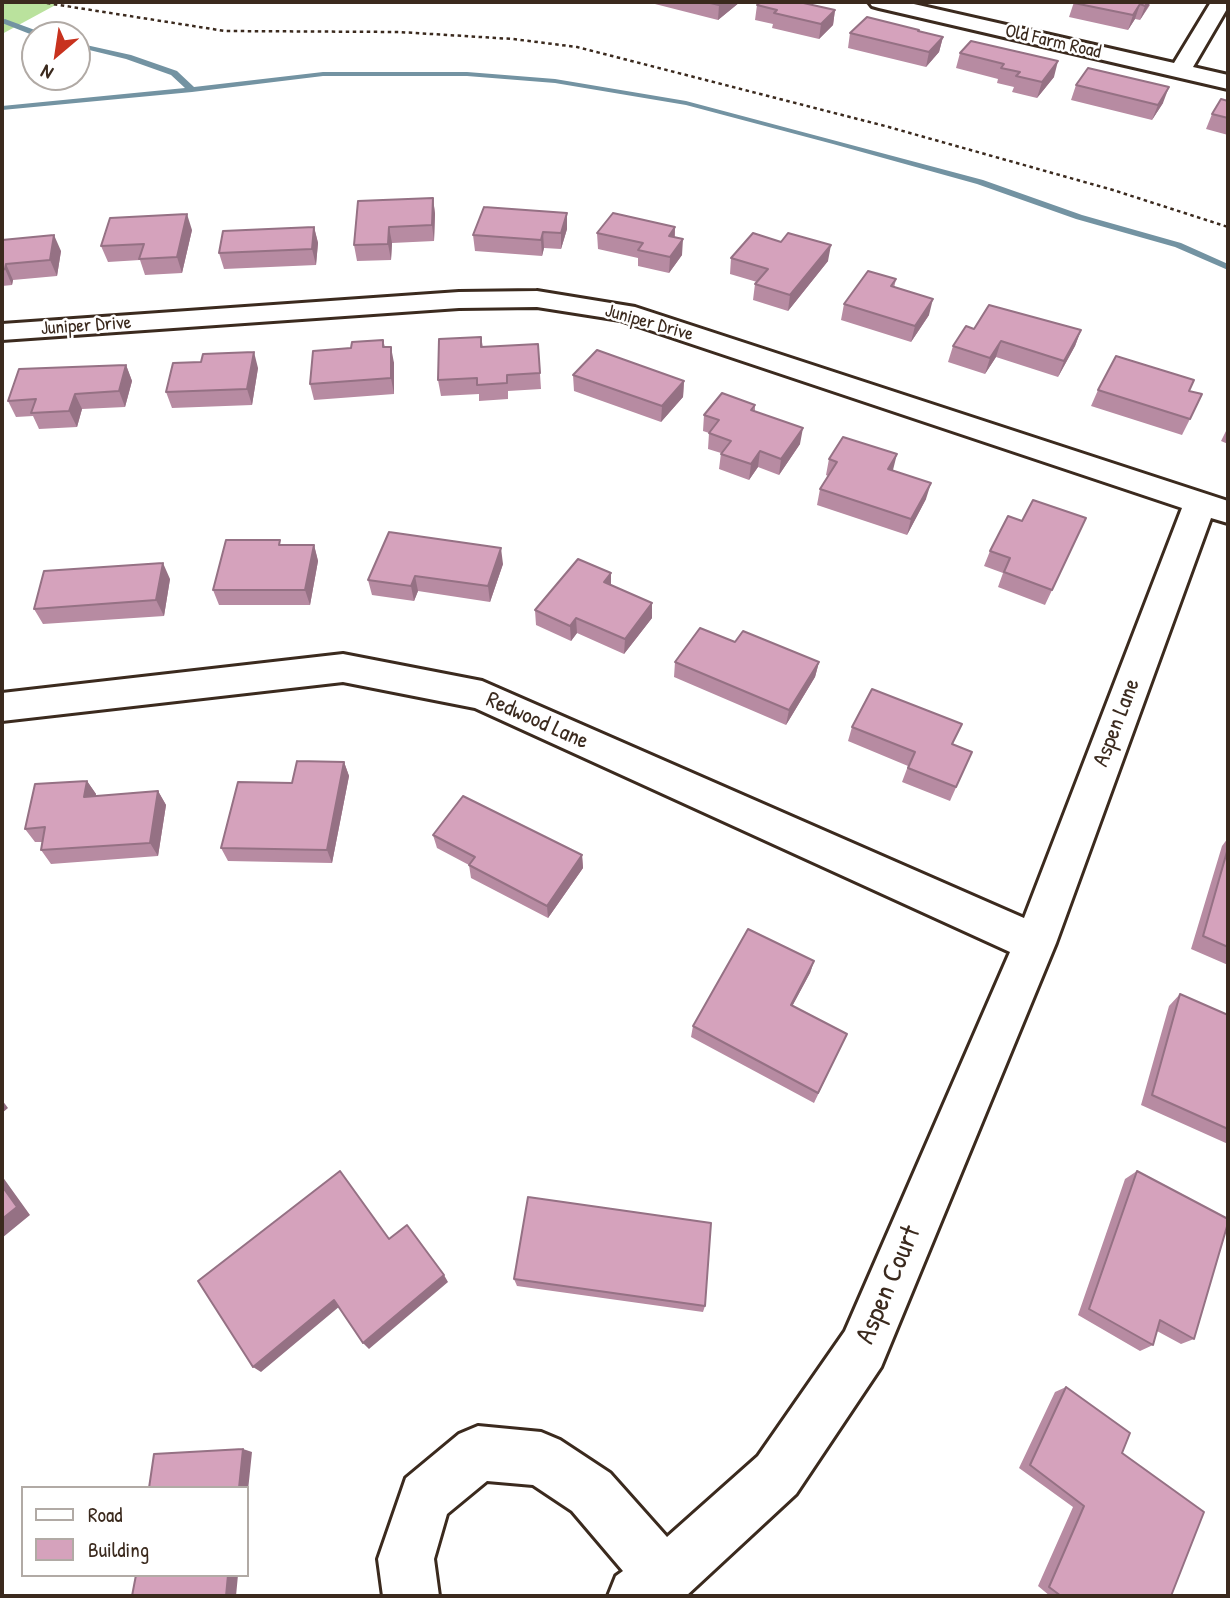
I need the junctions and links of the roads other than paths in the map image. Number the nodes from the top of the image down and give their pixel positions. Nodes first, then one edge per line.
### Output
1 (879, 2) edge
2 (1221, 2) edge
3 (1180, 71) junction
4 (1228, 82) edge
5 (2, 332) edge
6 (1214, 508) edge
7 (2, 707) edge
8 (1035, 943) junction
9 (651, 1586) edge
10 (411, 1596) edge

1 - 3 street, Old Farm Road
2 - 3 street
3 - 4 street, Old Farm Road
5 - 6 street, Juniper Drive
6 - 8 street, Aspen Lane
7 - 8 street, Redwood Lane
8 - 9 street, Aspen Court
9 - 10 street, Aspen Court

